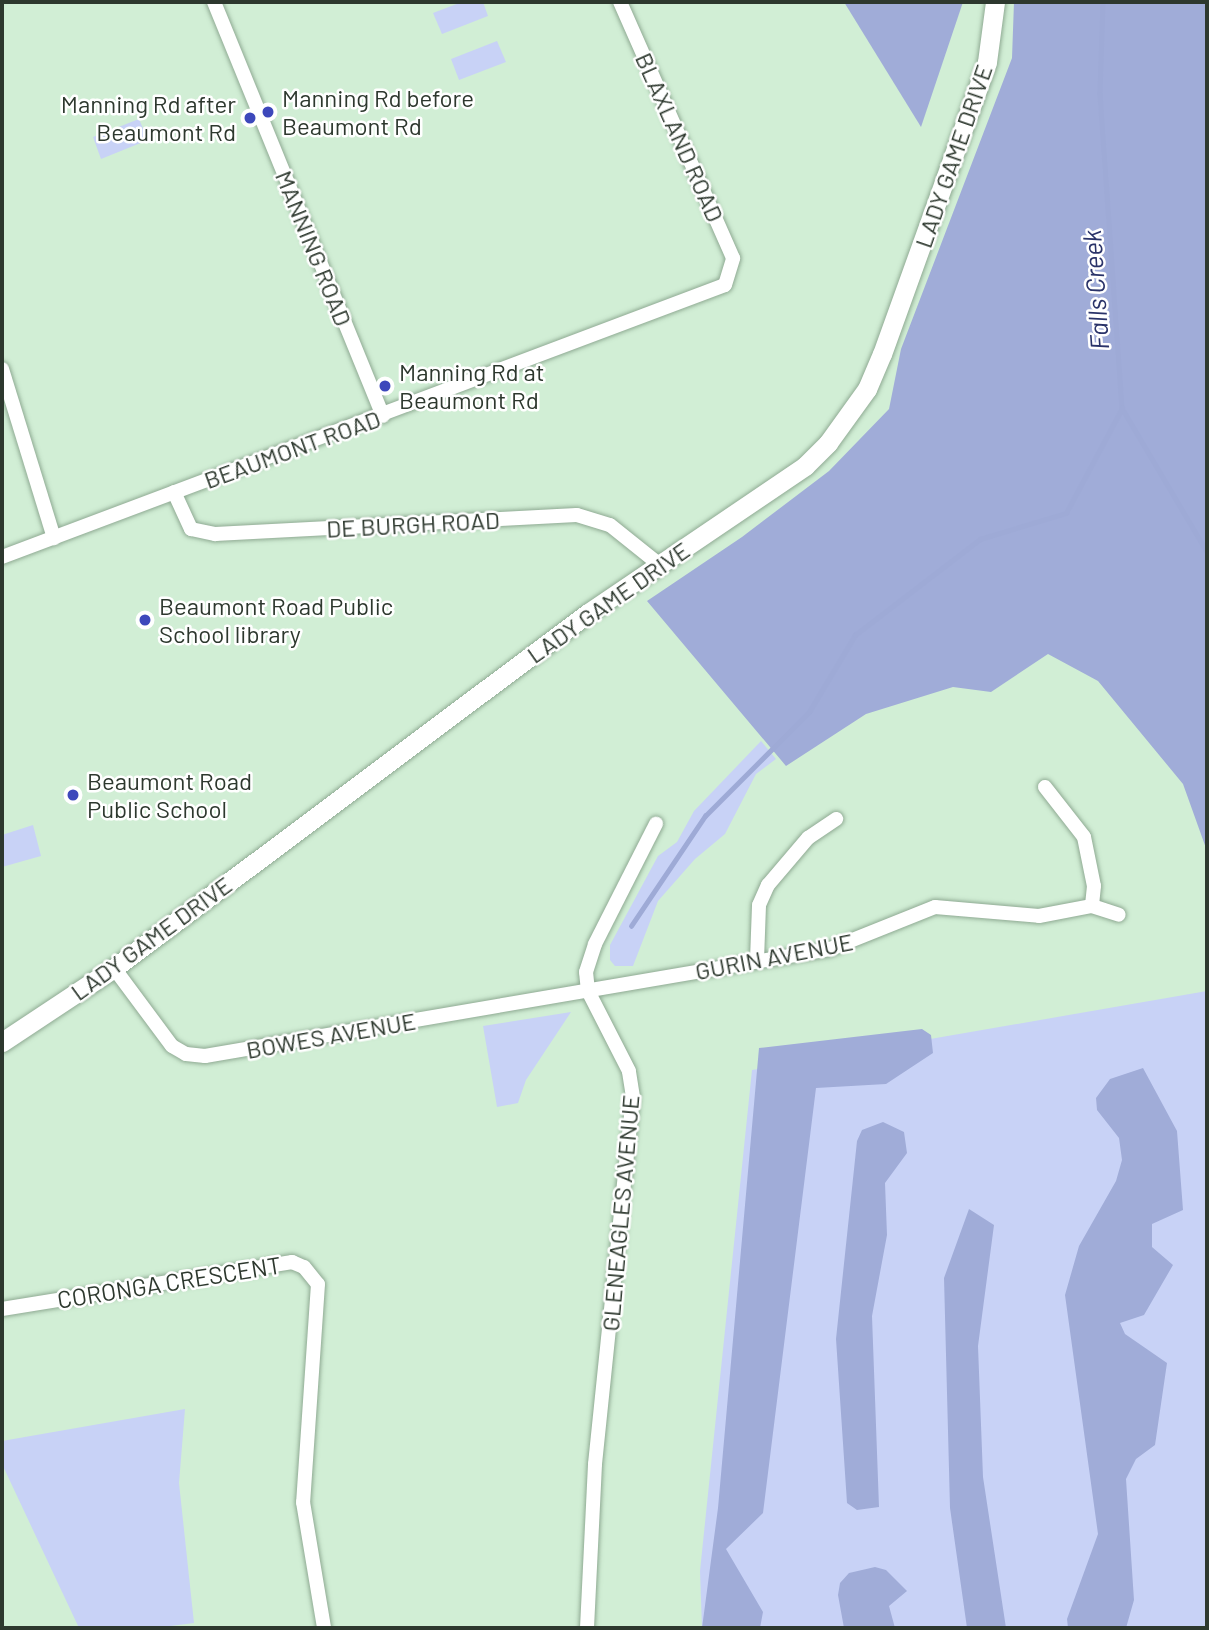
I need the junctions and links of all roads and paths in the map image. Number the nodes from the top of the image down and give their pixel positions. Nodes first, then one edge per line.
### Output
1 (214, 2) edge
2 (620, 2) edge
3 (995, 2) edge
4 (732, 274) joint
5 (2, 369) edge
6 (383, 416) junction
7 (174, 492) junction
8 (54, 538) junction
9 (2, 557) edge
10 (660, 565) junction
11 (1045, 787) dead end
12 (836, 819) dead end
13 (656, 824) dead end
14 (1092, 906) junction
15 (1119, 915) dead end
16 (757, 960) junction
17 (114, 968) junction
18 (588, 991) junction
19 (2, 1042) edge
20 (2, 1309) edge
21 (324, 1628) edge
22 (587, 1628) edge

1 - 6 street, MANNING ROAD
2 - 4 street, BLAXLAND ROAD
3 - 10 main road, LADY GAME DRIVE
4 - 6 street, BEAUMONT ROAD
5 - 8 street
6 - 7 street, BEAUMONT ROAD
7 - 8 street, BEAUMONT ROAD
7 - 10 street, DE BURGH ROAD
8 - 9 street, BEAUMONT ROAD
10 - 17 main road, LADY GAME DRIVE
11 - 14 street
12 - 16 street
13 - 18 street, GLENEAGLES AVENUE
14 - 15 street, GURIN AVENUE
14 - 16 street, GURIN AVENUE
16 - 18 street, GURIN AVENUE
17 - 18 street, BOWES AVENUE
17 - 19 main road, LADY GAME DRIVE
18 - 22 street, GLENEAGLES AVENUE
20 - 21 street, CORONGA CRESCENT

